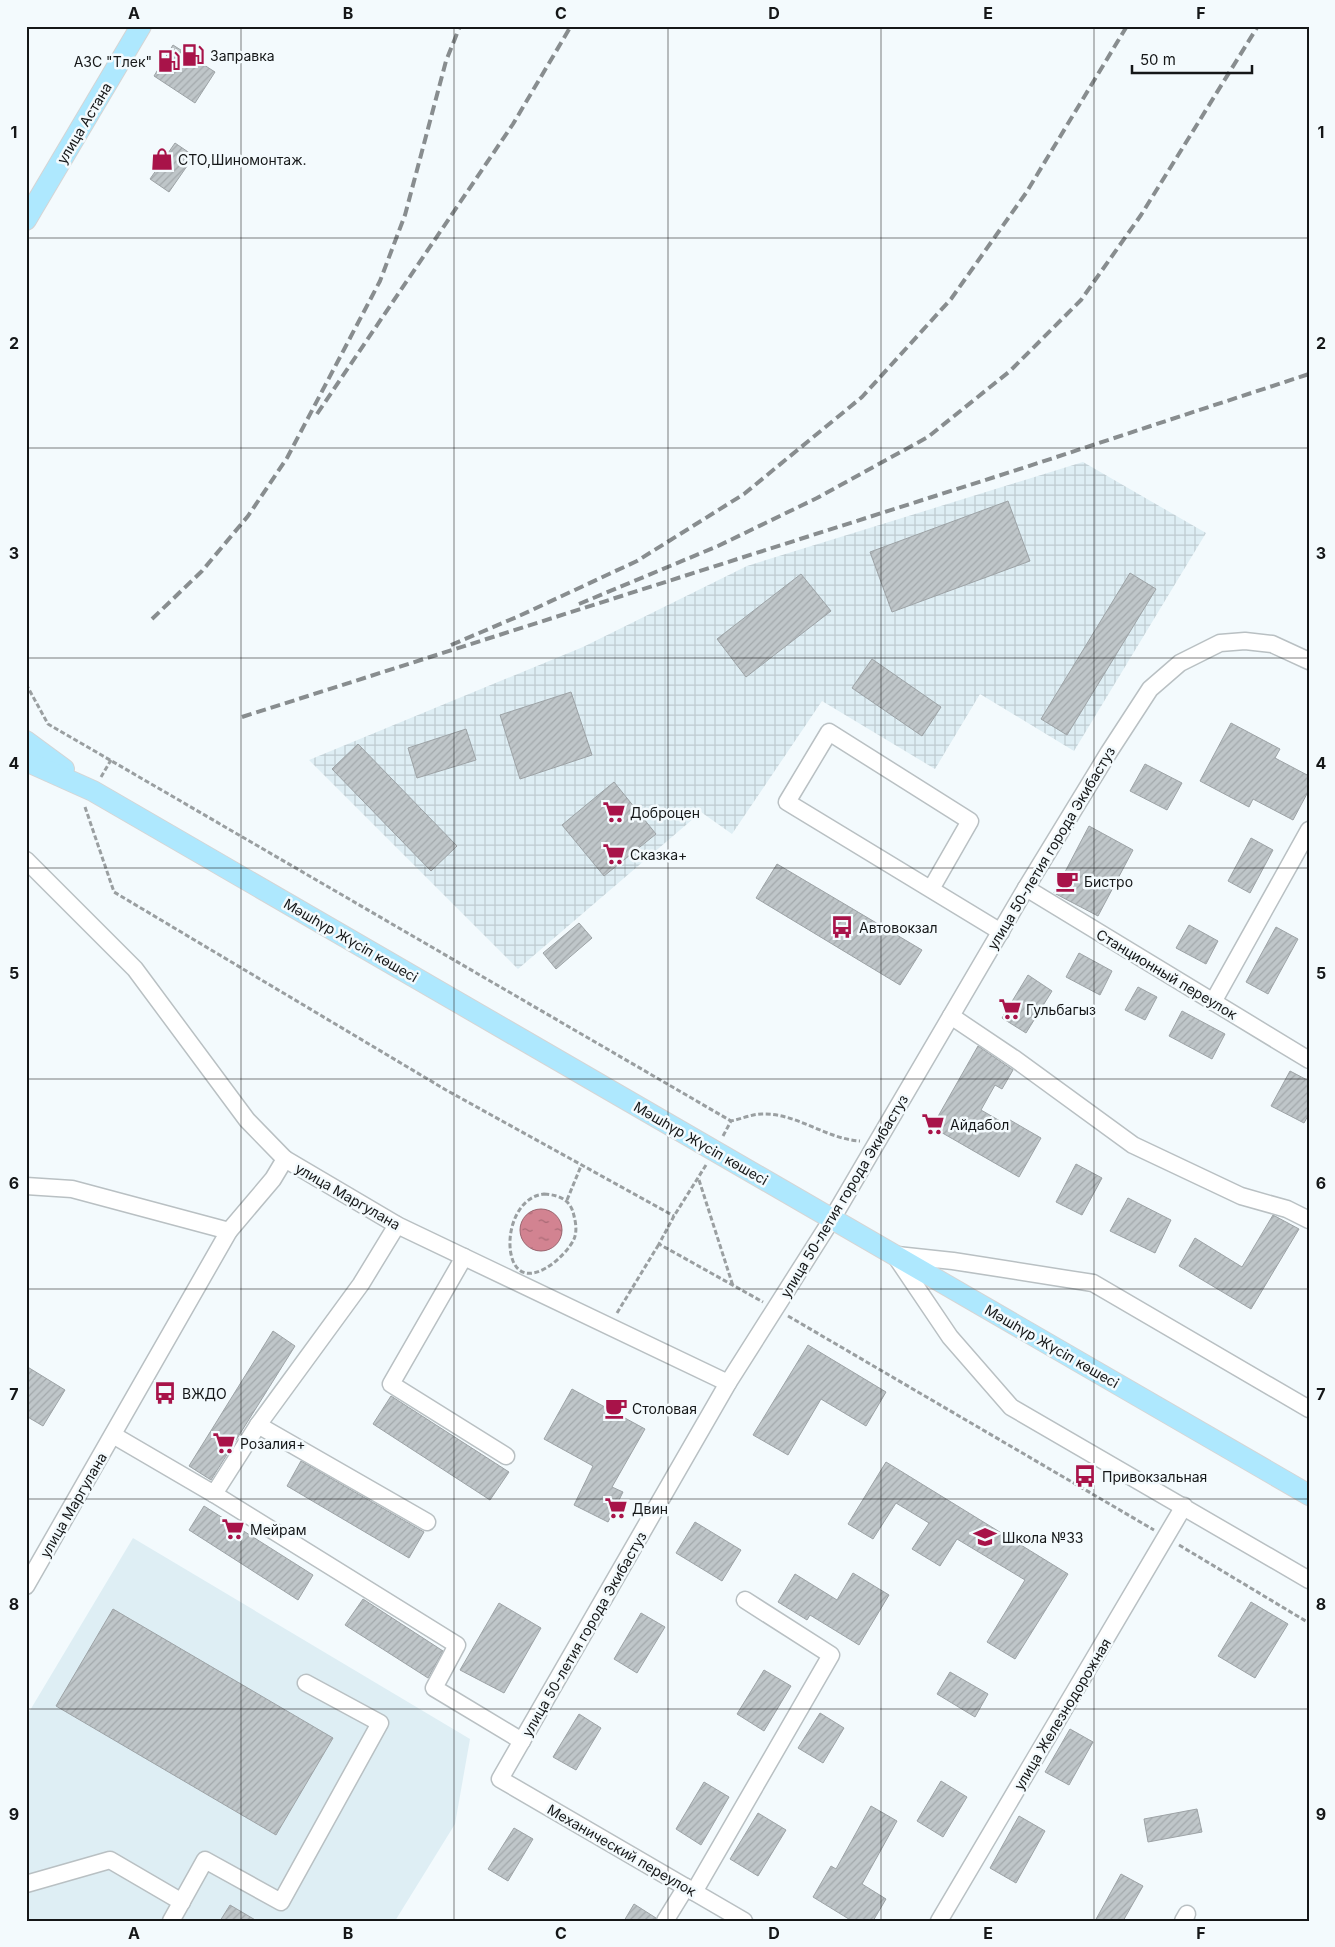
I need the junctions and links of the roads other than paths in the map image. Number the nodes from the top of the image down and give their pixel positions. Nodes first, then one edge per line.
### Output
1 (141, 26) edge
2 (26, 220) edge
3 (1309, 661) edge
4 (26, 741) edge
5 (26, 761) edge
6 (93, 791) junction
7 (1309, 830) edge
8 (26, 860) edge
9 (1026, 888) junction
10 (931, 889) junction
11 (1001, 932) junction
12 (1213, 1002) junction
13 (951, 1016) junction
14 (1309, 1060) edge
15 (284, 1159) junction
16 (26, 1186) edge
17 (832, 1218) junction
18 (1309, 1220) edge
19 (397, 1225) junction
20 (229, 1231) junction
21 (895, 1255) junction
22 (464, 1257) junction
23 (728, 1383) junction
24 (1309, 1408) edge
25 (258, 1426) junction
26 (112, 1435) junction
27 (506, 1456) dead end
28 (214, 1494) junction
29 (1309, 1496) edge
30 (1184, 1506) junction
31 (427, 1522) dead end
32 (1309, 1580) edge
33 (26, 1586) edge
34 (745, 1600) dead end
35 (306, 1683) dead end
36 (522, 1741) junction
37 (500, 1779) joint
38 (26, 1884) edge
39 (690, 1889) junction
40 (182, 1902) junction
41 (171, 1921) edge
42 (665, 1921) edge
43 (744, 1921) edge
44 (939, 1921) edge

1 - 2 main road, улица Астана
3 - 9 street, улица 50-летия города Экибастуз
4 - 6 main road
5 - 6 main road
6 - 17 main road, Мәшһүр Жүсіп көшесі
7 - 12 street
8 - 15 street
9 - 11 street, улица 50-летия города Экибастуз
9 - 12 street, Станционный переулок
10 - 10 street
10 - 11 street
11 - 13 street, улица 50-летия города Экибастуз
12 - 14 street, Станционный переулок
13 - 17 street, улица 50-летия города Экибастуз
13 - 18 street
15 - 19 street, улица Маргулана
15 - 20 street, улица Маргулана
16 - 20 street
17 - 21 main road, Мәшһүр Жүсіп көшесі
17 - 23 street, улица 50-летия города Экибастуз
19 - 22 street, улица Маргулана
19 - 25 street
20 - 26 street, улица Маргулана
21 - 24 street
21 - 29 main road, Мәшһүр Жүсіп көшесі
21 - 30 street
22 - 23 street, улица Маргулана
22 - 27 street
23 - 36 street, улица 50-летия города Экибастуз
25 - 28 street
25 - 31 street
26 - 28 street
26 - 33 street, улица Маргулана
28 - 36 street
30 - 32 street
30 - 44 street, улица Железнодорожная
34 - 39 street
35 - 40 street
36 - 37 street, улица 50-летия города Экибастуз
37 - 39 street, Механический переулок
38 - 40 street
39 - 42 street
39 - 43 street, Механический переулок
40 - 41 street

